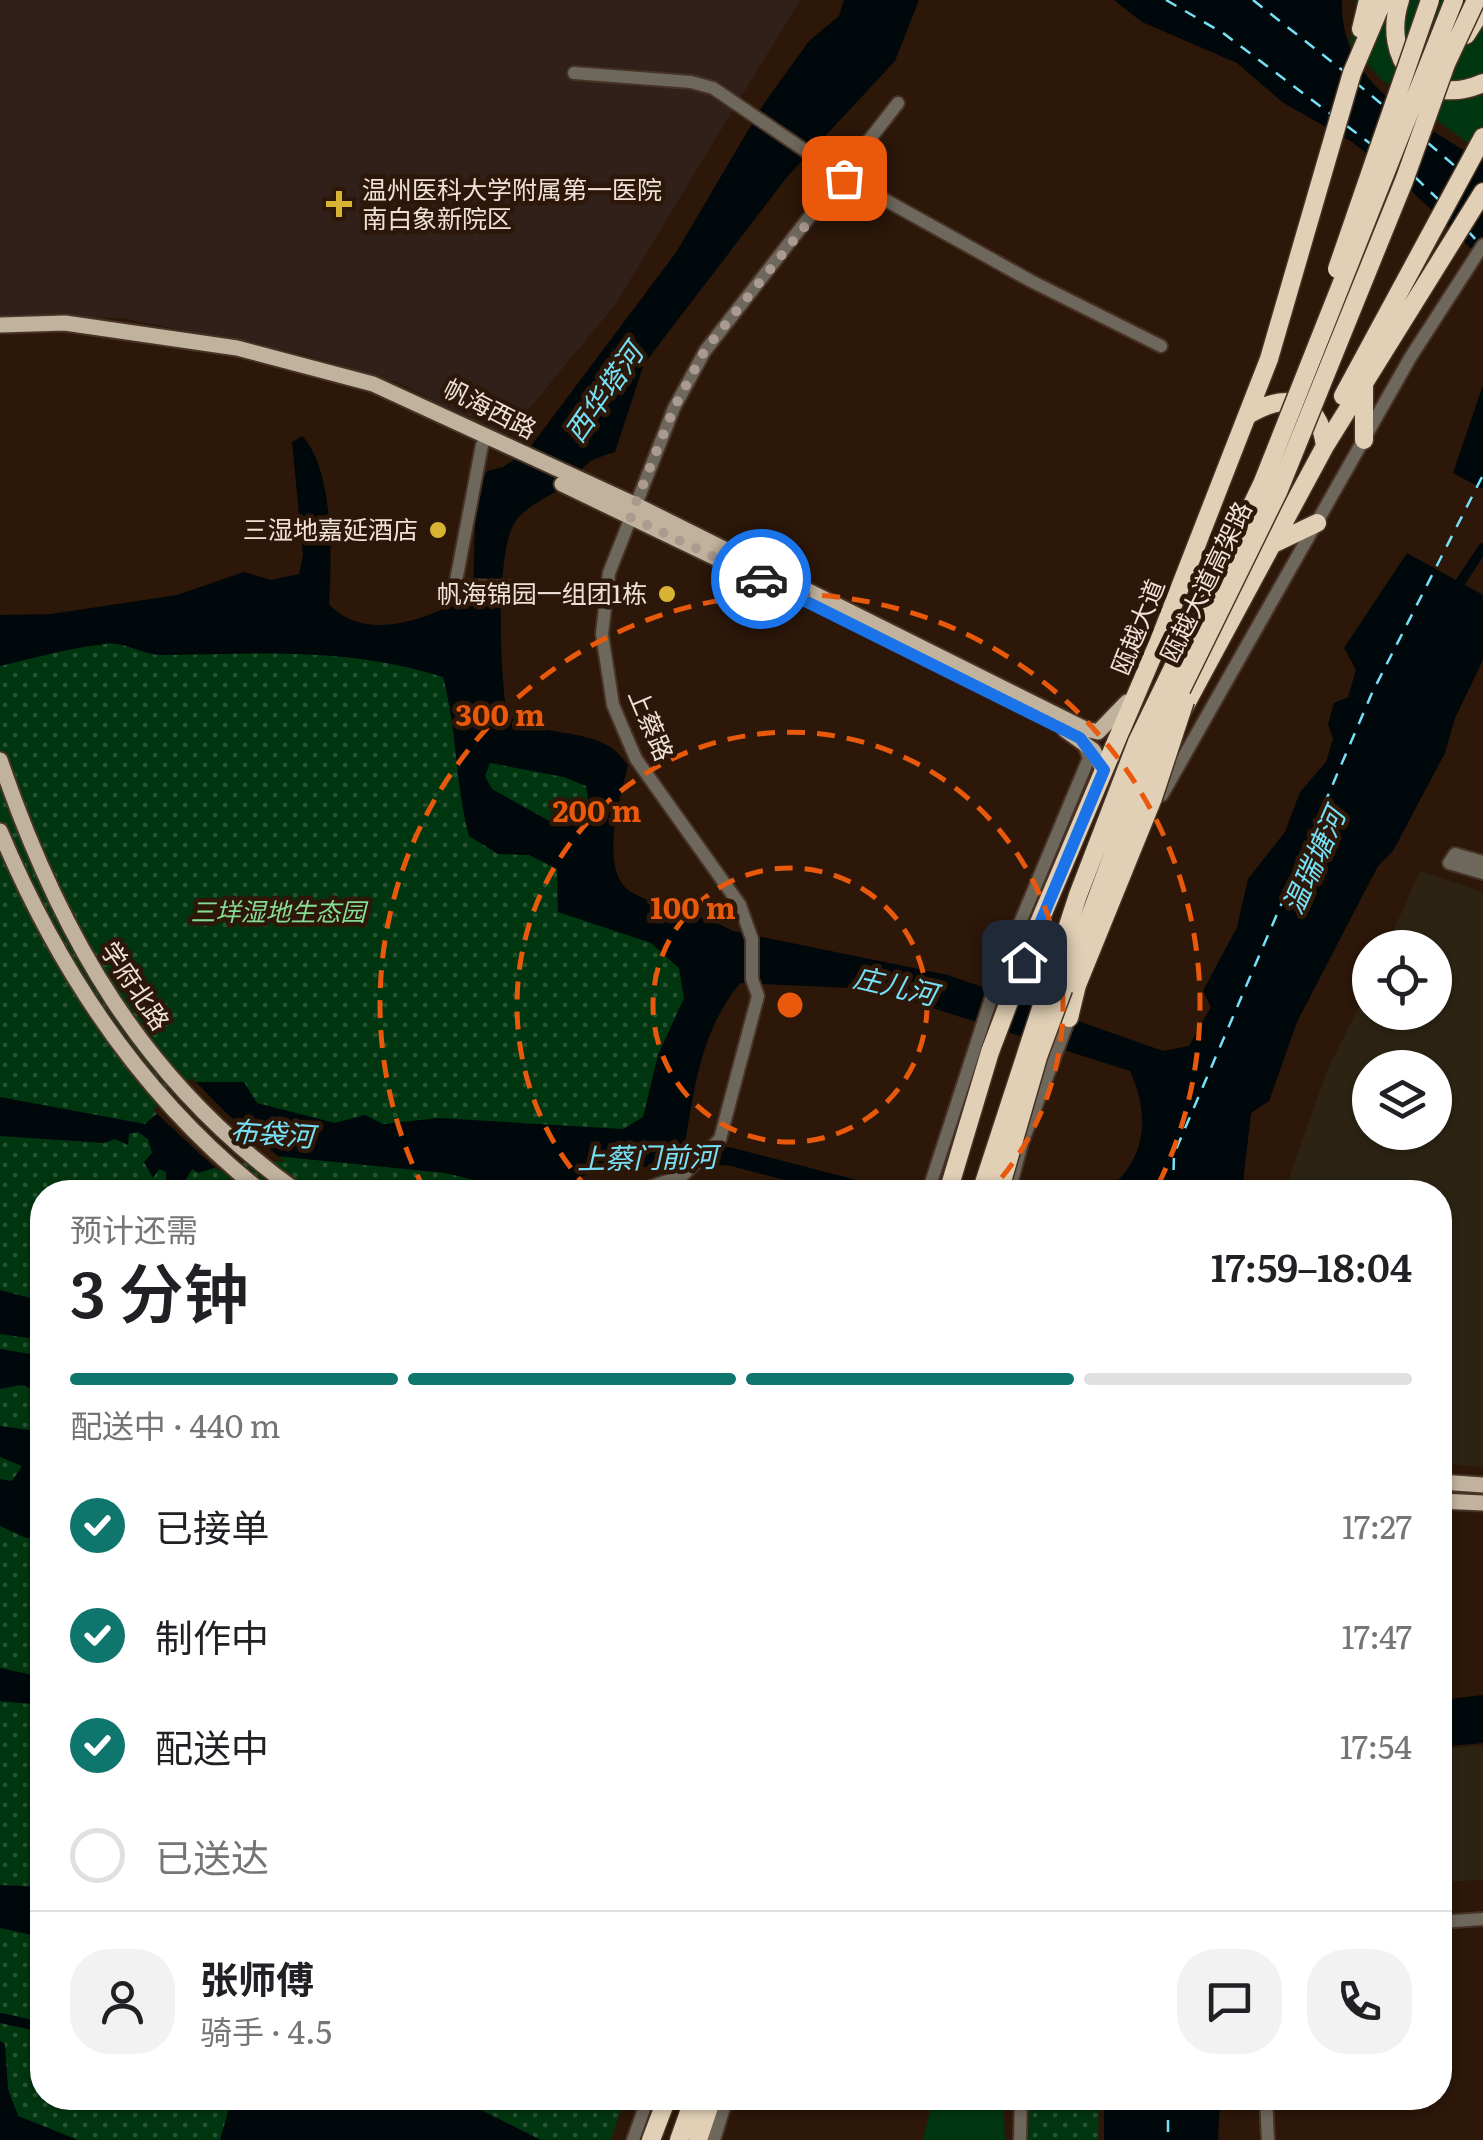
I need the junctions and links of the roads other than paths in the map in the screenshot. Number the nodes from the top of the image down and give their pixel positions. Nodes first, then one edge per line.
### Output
1 (1382, 0) edge
2 (1400, 0) edge
3 (1430, 0) edge
4 (1454, 0) edge
5 (1476, 0) edge
6 (1483, 8) edge
7 (1367, 15) edge
8 (1446, 64) junction
9 (574, 73) dead end
10 (1483, 83) edge
11 (898, 104) dead end
12 (1483, 137) edge
13 (844, 178) junction
14 (1483, 192) edge
15 (1483, 245) edge
16 (0, 324) edge
17 (0, 335) edge
18 (1161, 346) dead end
19 (1314, 362) junction
20 (1364, 382) junction
21 (1248, 415) junction
22 (485, 440) junction
23 (1364, 440) junction
24 (1325, 446) junction
25 (632, 510) junction
26 (1317, 523) junction
27 (1269, 546) junction
28 (509, 587) dead end
29 (1159, 641) junction
30 (1198, 652) junction
31 (1083, 734) junction
32 (0, 760) edge
33 (1104, 770) junction
34 (0, 832) edge
35 (1483, 862) edge
36 (1483, 873) edge
37 (1099, 905) junction
38 (1098, 950) junction
39 (1001, 996) junction
40 (1060, 1014) junction
41 (988, 1033) junction
42 (1046, 1052) junction
43 (247, 1180) edge
44 (280, 1180) edge
45 (670, 1180) edge
46 (933, 1180) edge
47 (951, 1180) edge
48 (985, 1180) edge
49 (995, 1180) edge
50 (1002, 1180) edge
51 (1012, 1180) edge
52 (1452, 1483) edge
53 (1483, 1485) edge
54 (1452, 1502) edge
55 (1483, 1503) edge
56 (1482, 1920) edge
57 (1452, 1921) edge
58 (644, 2110) edge
59 (664, 2110) edge
60 (666, 2110) edge
61 (690, 2110) edge
62 (706, 2110) edge
63 (723, 2110) edge
64 (1021, 2110) edge
65 (1267, 2110) edge
66 (633, 2140) edge
67 (651, 2140) edge
68 (659, 2140) edge
69 (680, 2140) edge
70 (696, 2140) edge
71 (714, 2140) edge
72 (1020, 2140) edge
73 (1268, 2140) edge

1 - 7 highway, 瓯越大道
2 - 10 highway
3 - 19 highway, bridge
4 - 19 highway, 瓯越大道高架路, bridge
5 - 8 highway, 瓯越大道高架路, bridge
6 - 8 highway, bridge
7 - 21 highway, 瓯越大道
8 - 30 highway, 瓯越大道高架路, bridge
9 - 13 street
11 - 13 street, 上蔡路
12 - 24 highway
13 - 18 street
13 - 25 street, 上蔡路
14 - 20 highway
15 - 23 street
16 - 22 main road, 帆海西路
17 - 22 main road, 帆海西路
19 - 48 highway, 瓯越大道高架路, bridge
20 - 23 highway
20 - 24 highway
21 - 24 highway
21 - 29 highway, 瓯越大道
22 - 25 main road, 帆海西路
22 - 28 street
23 - 26 street
24 - 27 highway
25 - 31 main road, 帆海西路
25 - 45 street, 上蔡路
26 - 27 highway
26 - 38 street
27 - 37 highway
29 - 31 main road
29 - 33 highway, 瓯越大道
30 - 40 highway, bridge
30 - 50 highway, 瓯越大道高架路, bridge
31 - 33 main road
31 - 39 street
32 - 44 main road, 学府北路
33 - 39 highway, 瓯越大道
34 - 43 main road, 学府北路
35 - 36 street
37 - 38 street
37 - 40 highway
38 - 40 street
39 - 41 highway, 瓯越大道
40 - 42 highway, bridge
41 - 46 street
41 - 47 highway, 瓯越大道
42 - 49 highway
42 - 51 street
52 - 53 main road
54 - 55 main road
56 - 57 street
58 - 66 street
59 - 67 highway
60 - 68 highway
61 - 69 highway
62 - 70 highway
63 - 71 street
64 - 72 street
65 - 73 street

